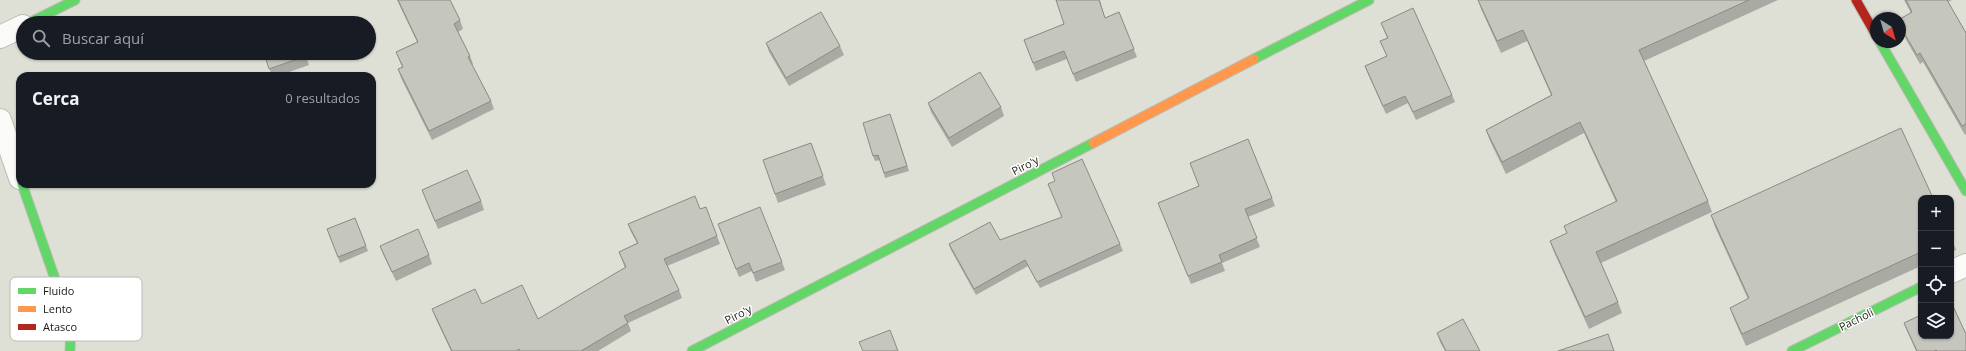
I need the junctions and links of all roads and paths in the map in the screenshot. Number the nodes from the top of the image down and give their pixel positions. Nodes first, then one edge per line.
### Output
1 (75, 0) edge
2 (1370, 0) edge
3 (1856, 0) edge
4 (43, 16) edge
5 (1870, 24) edge
6 (16, 30) edge
7 (0, 38) edge
8 (1883, 48) edge
9 (0, 120) edge
10 (16, 166) edge
11 (23, 188) edge
12 (1966, 191) edge
13 (1966, 265) edge
14 (1954, 271) edge
15 (54, 277) edge
16 (1918, 288) edge
17 (70, 341) edge
18 (70, 351) edge
19 (692, 351) edge
20 (1792, 351) edge

1 - 4 main road
2 - 19 main road, Piro'y
3 - 5 main road
6 - 7 street
8 - 12 main road
9 - 10 street
11 - 15 main road
13 - 14 street
16 - 20 main road, Pacholi
17 - 18 main road

